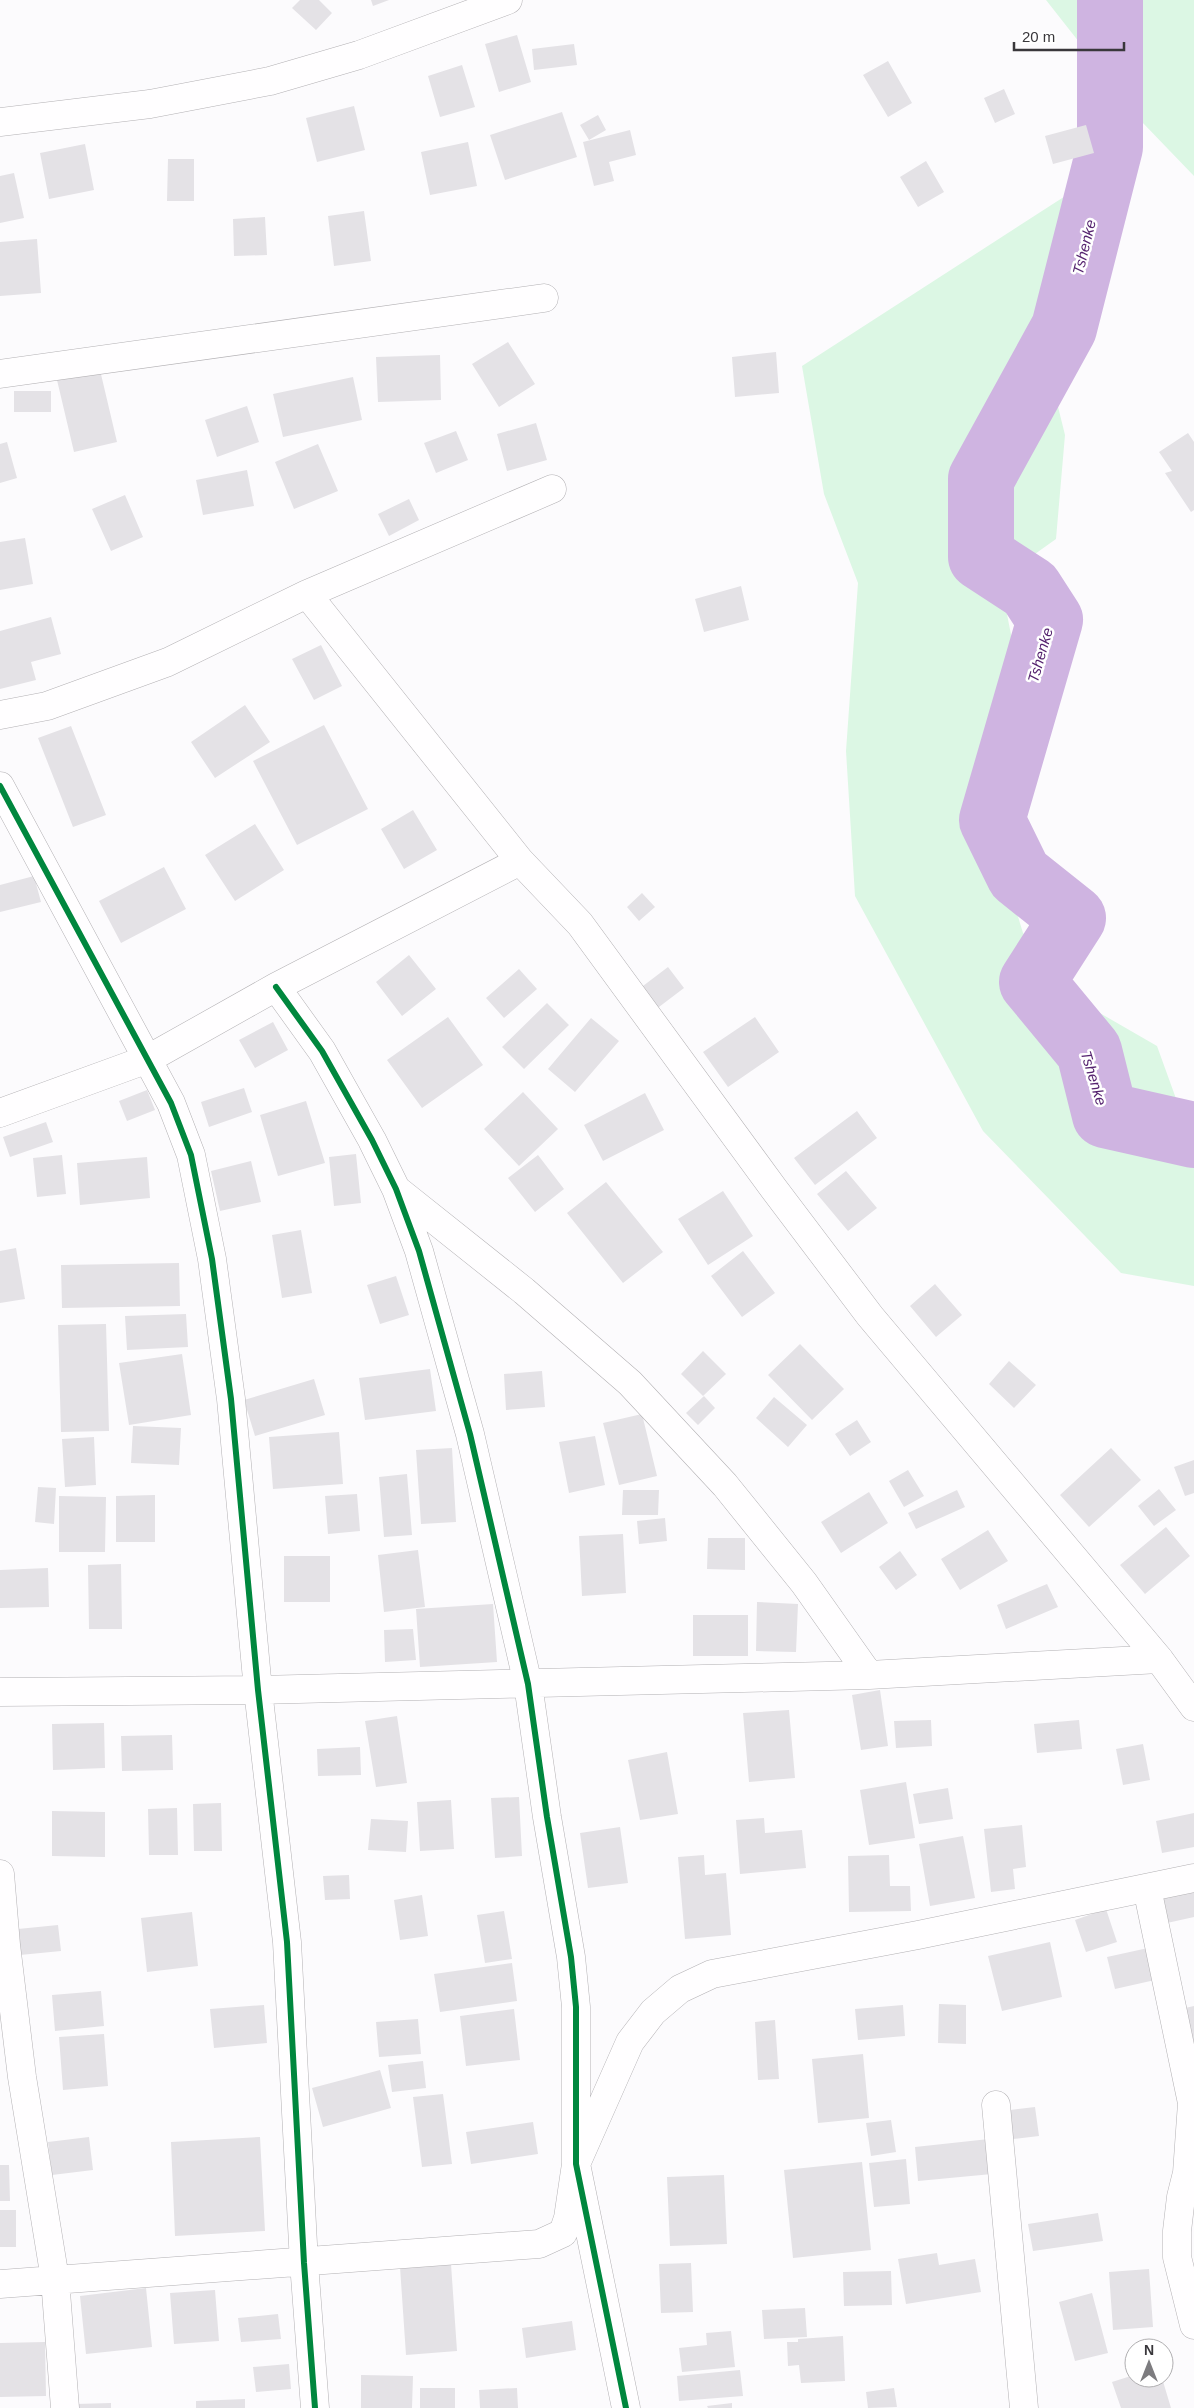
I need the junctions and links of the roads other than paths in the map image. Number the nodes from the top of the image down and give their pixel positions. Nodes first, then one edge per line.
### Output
1 (508, 0) edge
2 (0, 122) edge
3 (544, 298) dead end
4 (0, 374) edge
5 (552, 489) dead end
6 (308, 594) junction
7 (0, 715) edge
8 (0, 786) edge
9 (520, 861) junction
10 (276, 987) junction
11 (148, 1059) junction
12 (0, 1113) edge
13 (396, 1189) junction
14 (1159, 1659) junction
15 (869, 1675) junction
16 (528, 1684) junction
17 (258, 1690) junction
18 (0, 1692) edge
19 (1194, 1707) edge
20 (0, 1874) edge
21 (1194, 1878) edge
22 (1147, 1888) junction
23 (996, 2105) dead end
24 (576, 2164) junction
25 (304, 2263) junction
26 (56, 2279) junction
27 (0, 2284) edge
28 (1194, 2325) edge
29 (65, 2408) edge
30 (315, 2408) edge
31 (626, 2408) edge
32 (1024, 2408) edge

1 - 2 street
3 - 4 street
5 - 6 street
6 - 7 street
6 - 9 street
8 - 11 street
9 - 10 street
9 - 14 street
10 - 11 street
10 - 13 street
11 - 12 street
11 - 17 street
13 - 15 street
13 - 16 street
14 - 15 street
14 - 19 street
15 - 16 street
16 - 17 street
16 - 24 street
17 - 18 street
17 - 25 street
20 - 26 street
21 - 22 street
22 - 24 street
22 - 28 street
23 - 32 street
24 - 25 street
24 - 31 street
25 - 26 street
25 - 30 street
26 - 27 street
26 - 29 street

